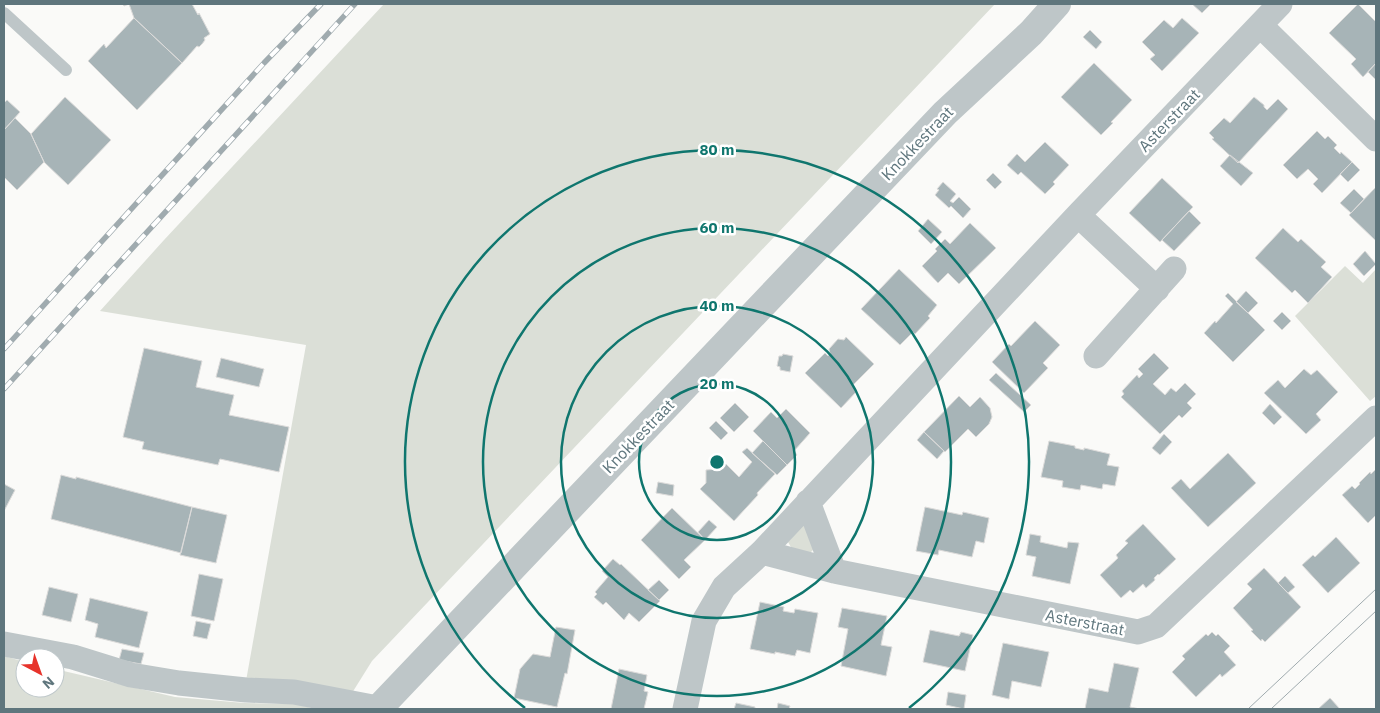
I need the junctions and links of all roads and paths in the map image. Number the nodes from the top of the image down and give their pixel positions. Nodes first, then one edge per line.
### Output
1 (1280, 4) edge
2 (1052, 7) edge
3 (4, 13) edge
4 (1260, 25) junction
5 (66, 70) dead end
6 (1376, 139) edge
7 (1078, 215) junction
8 (1174, 270) dead end
9 (1157, 289) junction
10 (1096, 356) dead end
11 (1376, 418) edge
12 (808, 502) junction
13 (762, 552) junction
14 (834, 571) junction
15 (4, 644) edge
16 (378, 709) edge
17 (384, 709) edge
18 (685, 709) edge

1 - 4 street, Asterstraat
2 - 16 street, Knokkestraat
3 - 5 lane
4 - 6 street
4 - 7 street, Asterstraat
7 - 9 street
7 - 12 street, Asterstraat
8 - 9 street
9 - 10 street
11 - 14 street, Asterstraat
12 - 13 street, Asterstraat
12 - 14 street
13 - 14 street, Asterstraat
13 - 18 street, Asterstraat
15 - 16 street
16 - 17 street

